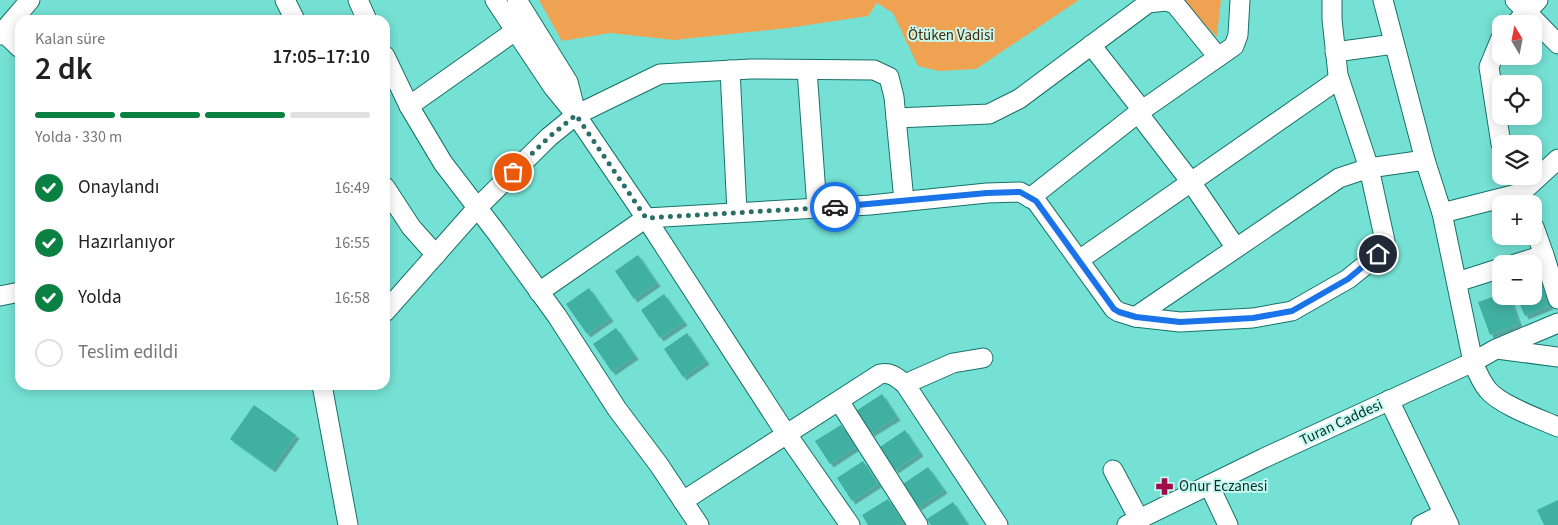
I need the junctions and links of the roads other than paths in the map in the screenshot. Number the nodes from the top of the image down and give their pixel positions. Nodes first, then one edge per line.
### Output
1 (30, 0) edge
2 (285, 0) edge
3 (358, 0) edge
4 (494, 0) edge
5 (517, 0) edge
6 (1240, 0) edge
7 (1332, 0) edge
8 (1383, 0) edge
9 (1524, 9) edge
10 (17, 15) edge
11 (292, 15) edge
12 (365, 15) edge
13 (15, 17) edge
14 (515, 31) junction
15 (1, 33) edge
16 (15, 44) edge
17 (1394, 44) junction
18 (1558, 44) edge
19 (1091, 46) junction
20 (1335, 52) junction
21 (1218, 57) junction
22 (1492, 60) edge
23 (390, 66) edge
24 (730, 70) junction
25 (807, 70) junction
26 (1339, 80) junction
27 (409, 106) junction
28 (1140, 111) junction
29 (576, 115) junction
30 (896, 118) junction
31 (1500, 135) edge
32 (1558, 159) edge
33 (1425, 160) junction
34 (1370, 168) junction
35 (1191, 182) junction
36 (1520, 191) edge
37 (390, 195) edge
38 (1030, 198) junction
39 (904, 201) junction
40 (477, 208) junction
41 (817, 208) junction
42 (737, 212) junction
43 (1442, 213) junction
44 (646, 218) junction
45 (1540, 245) edge
46 (1236, 248) junction
47 (436, 255) junction
48 (1544, 255) joint
49 (1079, 260) junction
50 (1492, 271) edge
51 (1457, 282) junction
52 (540, 292) junction
53 (15, 293) edge
54 (0, 296) edge
55 (1558, 299) edge
56 (390, 306) edge
57 (1136, 317) junction
58 (1558, 323) edge
59 (1558, 328) edge
60 (1558, 346) edge
61 (1496, 349) junction
62 (1558, 357) edge
63 (983, 358) dead end
64 (1473, 362) junction
65 (905, 384) junction
66 (323, 390) edge
67 (1389, 400) junction
68 (839, 401) junction
69 (1558, 427) edge
70 (786, 434) junction
71 (1113, 470) dead end
72 (1209, 485) junction
73 (683, 501) junction
74 (1446, 520) edge
75 (1132, 522) edge
76 (348, 525) edge
77 (699, 525) edge
78 (850, 525) edge
79 (918, 525) edge
80 (998, 525) edge
81 (1228, 525) edge
82 (1421, 525) edge

1 - 10 street
2 - 11 street
3 - 12 street
4 - 14 street
5 - 29 street
6 - 21 street
7 - 20 street
8 - 17 street
9 - 18 street
13 - 15 street
14 - 27 street
14 - 29 street
15 - 16 street
17 - 20 street
17 - 33 street
19 - 21 street
19 - 28 street
19 - 30 street
20 - 26 street
21 - 28 street
22 - 31 street
23 - 27 street
24 - 25 street
24 - 29 street
24 - 42 street
25 - 30 street
25 - 41 street
26 - 34 street
26 - 35 street
27 - 40 street
28 - 35 street
28 - 38 street
29 - 40 street
29 - 44 street
30 - 39 street
32 - 36 street
33 - 34 street
33 - 43 street
34 - 46 street
34 - 57 street
35 - 46 street
35 - 49 street
36 - 43 street
37 - 47 street
38 - 39 street
38 - 49 street
39 - 41 street
40 - 47 street
40 - 52 street
41 - 42 street
42 - 44 street
43 - 51 street
44 - 52 street
44 - 70 street
45 - 48 street
46 - 57 street
47 - 56 street
48 - 55 street
49 - 57 street
50 - 51 street
51 - 64 street
52 - 73 street
53 - 54 street
58 - 61 street, Turan Caddesi
59 - 60 street
61 - 62 street
61 - 64 street, Turan Caddesi
63 - 65 street
64 - 67 street, Turan Caddesi
64 - 69 street
65 - 68 street
65 - 80 street
66 - 76 street
67 - 72 street, Turan Caddesi
67 - 74 street
68 - 70 street
68 - 79 street
70 - 73 street
70 - 78 street
71 - 75 street
72 - 75 street, Turan Caddesi
72 - 81 street
73 - 77 street
74 - 82 street

